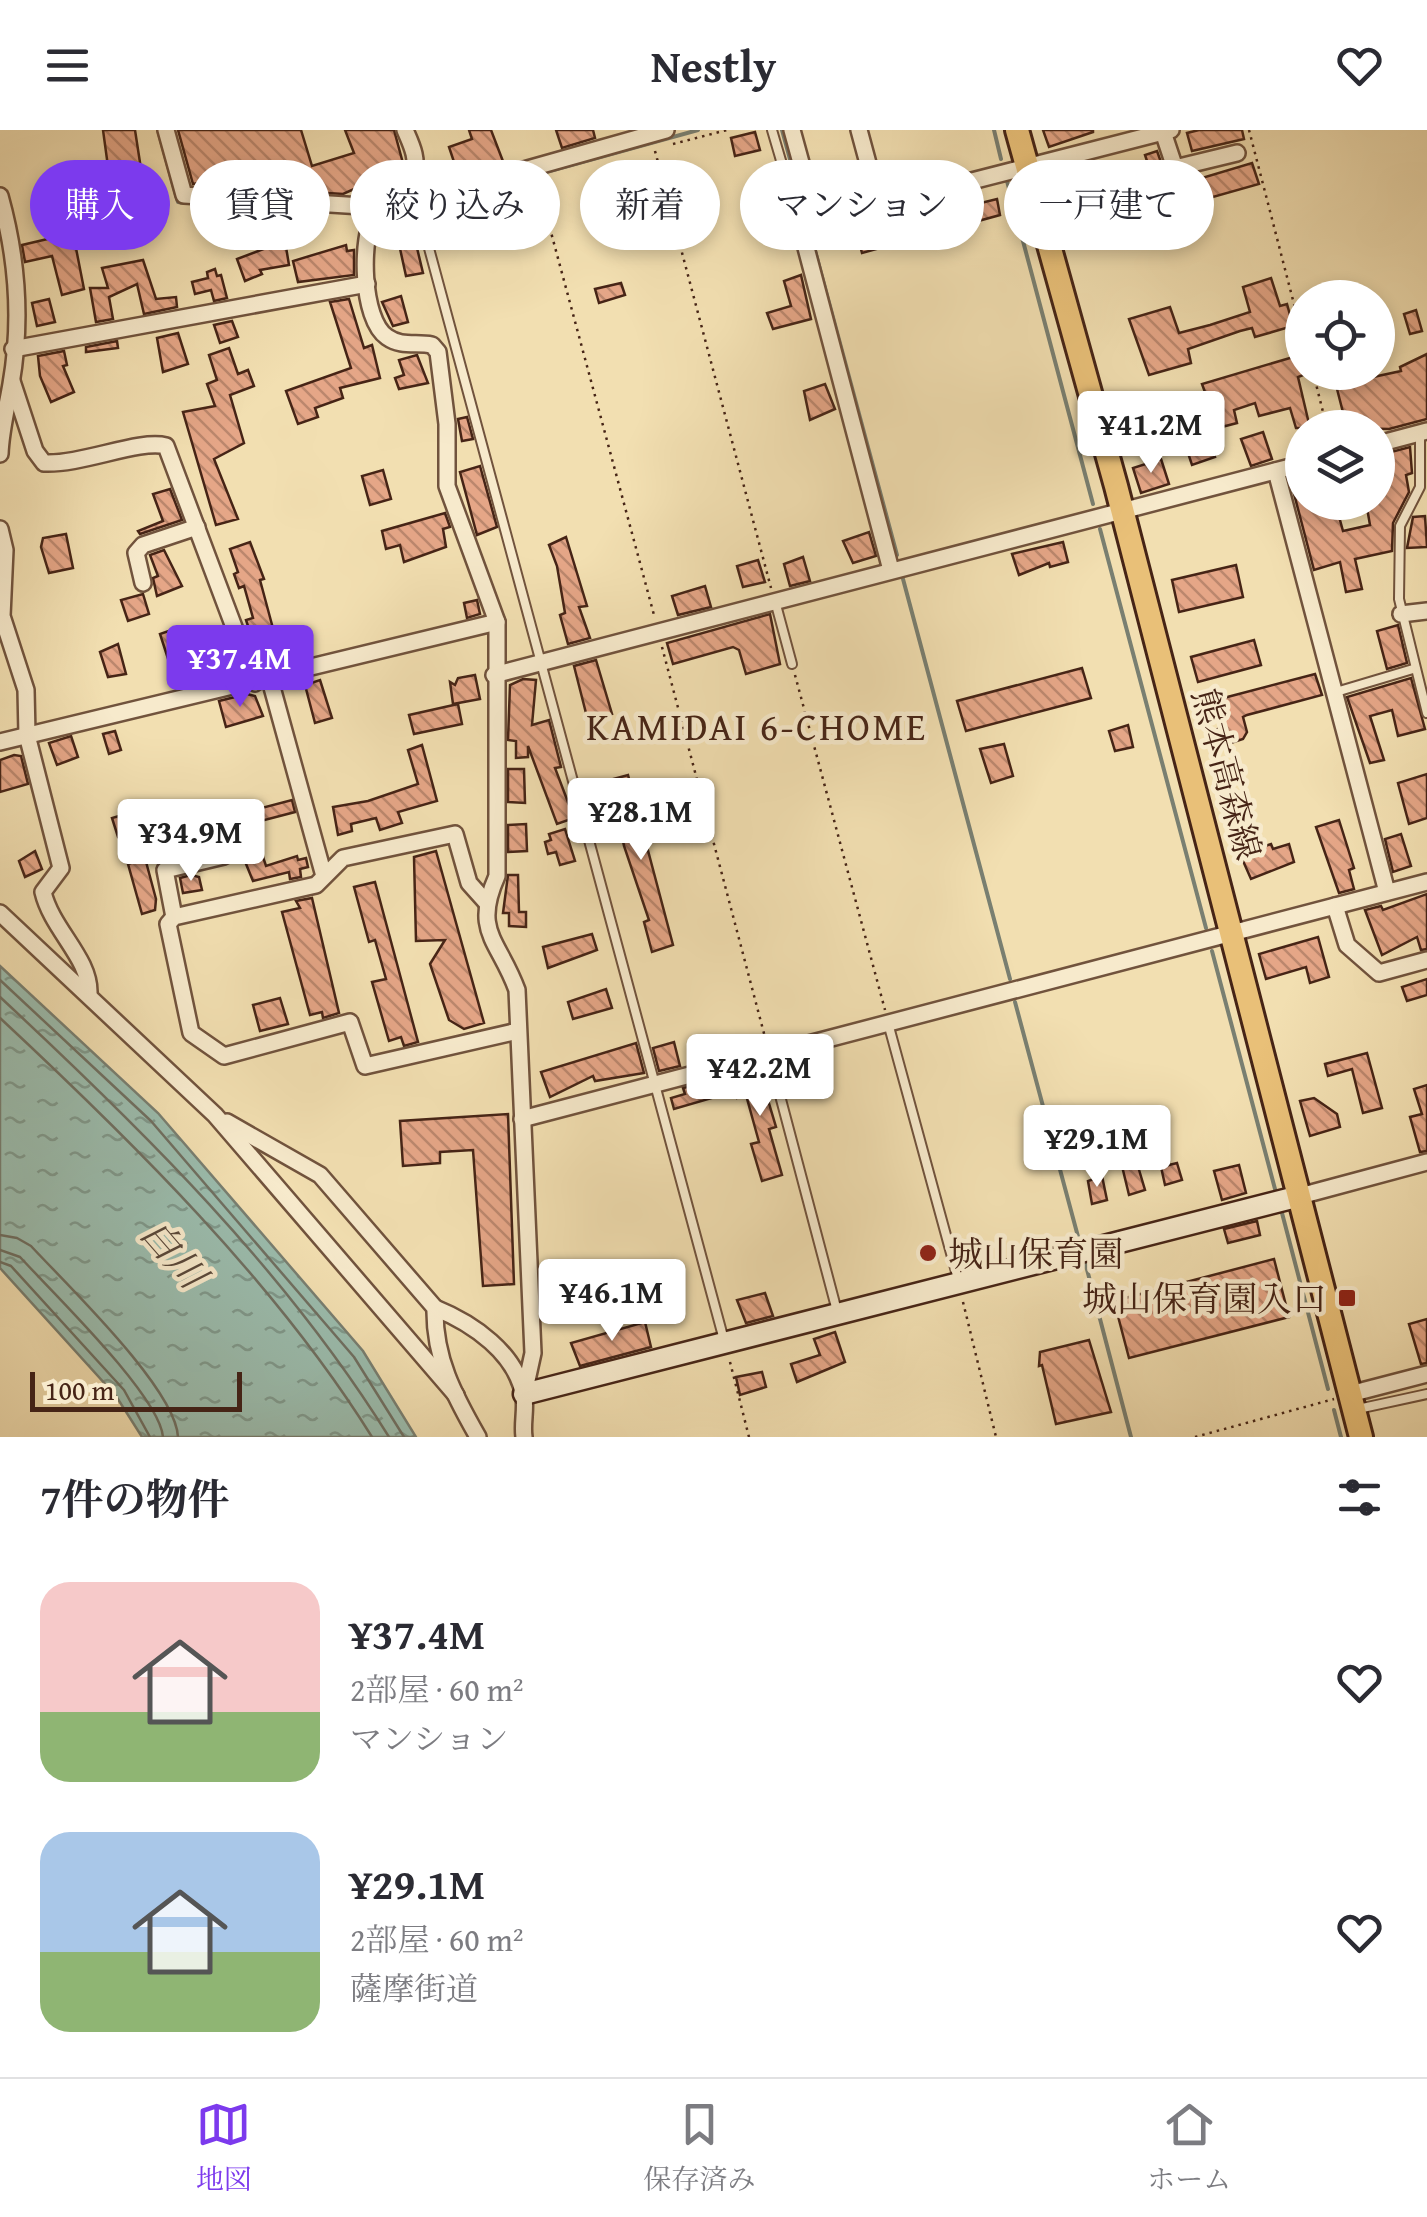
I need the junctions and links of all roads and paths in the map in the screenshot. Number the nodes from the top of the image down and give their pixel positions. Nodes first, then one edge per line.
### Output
1 (166, 130) edge
2 (405, 130) edge
3 (666, 130) edge
4 (772, 130) edge
5 (792, 130) edge
6 (859, 130) edge
7 (1017, 130) edge
8 (1249, 130) edge
9 (1167, 131) edge
10 (654, 150) dead end
11 (1237, 153) dead end
12 (416, 160) edge
13 (559, 160) edge
14 (781, 160) edge
15 (800, 160) edge
16 (867, 160) edge
17 (1024, 160) edge
18 (1050, 160) edge
19 (0, 196) edge
20 (350, 205) edge
21 (366, 250) edge
22 (429, 250) edge
23 (556, 250) edge
24 (807, 250) edge
25 (1049, 250) edge
26 (1288, 280) edge
27 (367, 284) junction
28 (13, 350) junction
29 (12, 381) junction
30 (1, 422) edge
31 (1424, 432) edge
32 (1395, 440) edge
33 (0, 454) edge
34 (1285, 469) edge
35 (1276, 471) junction
36 (1122, 510) junction
37 (196, 527) junction
38 (0, 529) edge
39 (891, 570) junction
40 (143, 583) dead end
41 (774, 601) junction
42 (1427, 610) edge
43 (1400, 614) junction
44 (497, 622) junction
45 (3, 628) edge
46 (658, 632) junction
47 (541, 662) junction
48 (792, 664) joint
49 (1413, 669) junction
50 (494, 674) junction
51 (262, 682) junction
52 (1334, 692) junction
53 (1427, 713) edge
54 (27, 735) junction
55 (0, 742) edge
56 (224, 856) dead end
57 (324, 876) junction
58 (1427, 882) edge
59 (1387, 892) junction
60 (486, 902) junction
61 (1335, 906) junction
62 (0, 914) edge
63 (174, 917) junction
64 (1232, 934) junction
65 (1427, 960) edge
66 (89, 993) junction
67 (888, 1023) junction
68 (518, 1031) junction
69 (769, 1054) junction
70 (653, 1084) junction
71 (215, 1114) junction
72 (522, 1118) junction
73 (1427, 1162) edge
74 (1300, 1196) junction
75 (958, 1281) junction
76 (435, 1308) junction
77 (838, 1314) junction
78 (726, 1346) junction
79 (1427, 1374) edge
80 (524, 1394) junction
81 (1427, 1394) edge
82 (456, 1396) junction
83 (1352, 1402) junction
84 (478, 1437) edge
85 (524, 1437) edge
86 (749, 1437) edge
87 (996, 1437) edge
88 (1195, 1437) edge
89 (1361, 1437) edge

1 - 20 street
2 - 12 street
3 - 13 street
4 - 14 lane
5 - 15 street
6 - 16 street
7 - 17 main road, 熊本高森線
8 - 26 path
9 - 11 street
9 - 18 street
10 - 41 path
19 - 28 street
21 - 27 street
22 - 47 lane
23 - 46 path
24 - 39 street
25 - 36 main road, 熊本高森線
27 - 28 street
27 - 44 street
28 - 29 street
29 - 30 street
29 - 37 street
30 - 33 street
31 - 32 street
31 - 43 lane
34 - 35 street
35 - 36 street
35 - 52 street
36 - 39 street
36 - 64 main road, 熊本高森線
37 - 40 street
37 - 51 street
38 - 45 street
39 - 41 street
41 - 46 street
41 - 48 lane
42 - 43 street
43 - 49 lane
44 - 50 street
44 - 51 street
45 - 54 street
46 - 47 street
46 - 69 path
47 - 50 street
47 - 70 lane
48 - 67 path
49 - 52 lane
49 - 53 lane
50 - 60 street
51 - 54 street
51 - 57 street
52 - 59 street
54 - 55 street
54 - 66 street
56 - 63 street
57 - 60 street
57 - 63 street
58 - 59 street
59 - 61 street
60 - 68 street
61 - 64 street
61 - 65 street
62 - 66 street
63 - 68 street
64 - 67 street
64 - 74 main road, 熊本高森線
66 - 71 street
67 - 69 street
67 - 75 lane
68 - 72 street
69 - 70 street
69 - 77 lane
70 - 72 street
70 - 78 lane
71 - 76 street
71 - 82 street
72 - 80 street
73 - 74 street
74 - 75 street
74 - 83 main road, 熊本高森線
75 - 77 street
75 - 87 path
76 - 80 street
76 - 82 street
77 - 78 street
78 - 80 street
78 - 86 path
79 - 83 street
80 - 85 street
81 - 83 lane
82 - 84 street
83 - 88 path
83 - 89 main road, 熊本高森線

